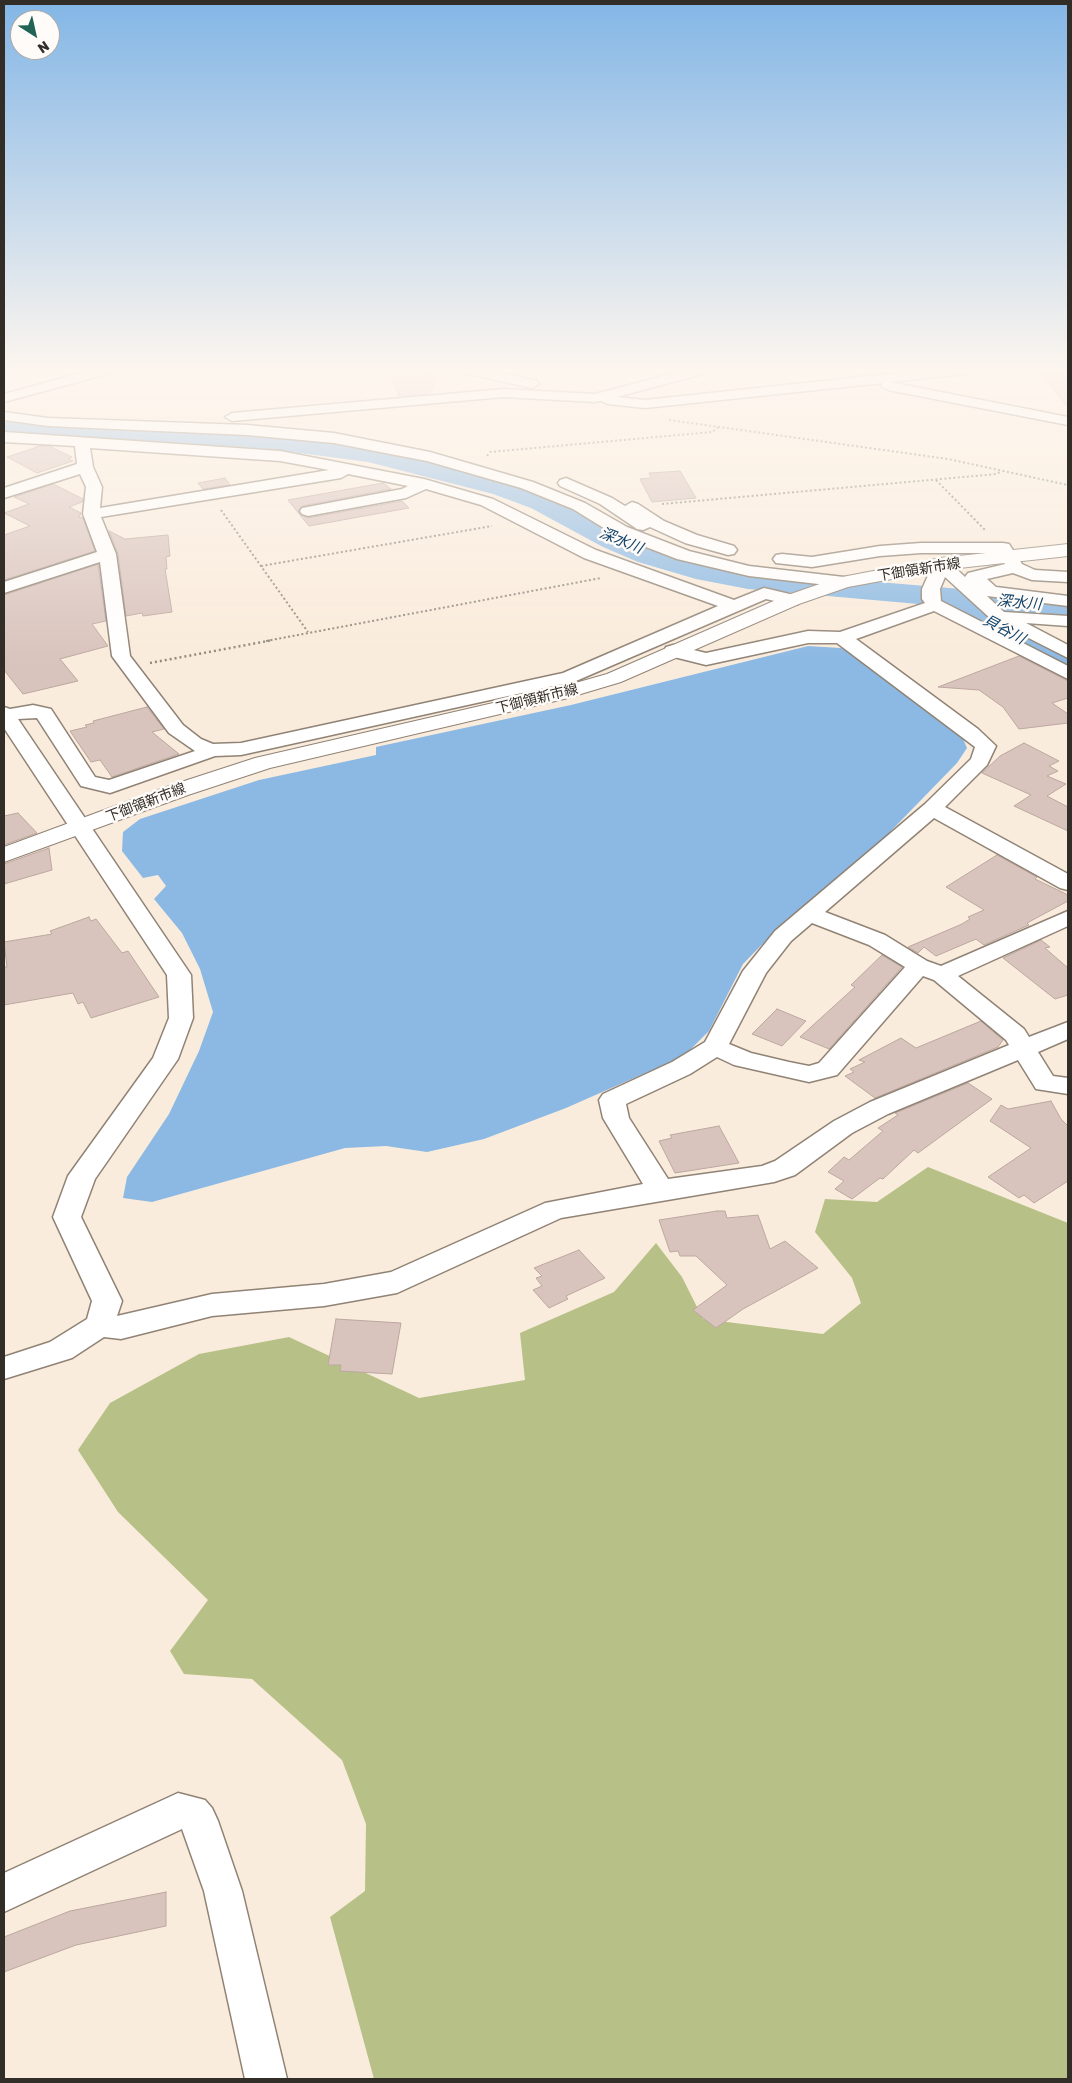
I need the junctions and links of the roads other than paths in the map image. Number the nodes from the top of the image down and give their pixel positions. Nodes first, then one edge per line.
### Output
1 (337, 466) edge
2 (462, 466) edge
3 (85, 467) joint
4 (358, 470) junction
5 (507, 478) junction
6 (558, 482) junction
7 (424, 484) junction
8 (4, 493) edge
9 (571, 503) junction
10 (632, 507) road end
11 (308, 511) dead end
12 (91, 514) junction
13 (677, 533) junction
14 (1068, 550) edge
15 (107, 554) junction
16 (1010, 558) junction
17 (941, 564) junction
18 (4, 568) edge
19 (1068, 577) edge
20 (25, 580) junction
21 (844, 582) junction
22 (4, 588) edge
23 (932, 598) junction
24 (792, 600) junction
25 (1068, 601) edge
26 (732, 605) junction
27 (992, 611) junction
28 (1068, 621) edge
29 (842, 638) junction
30 (673, 651) junction
31 (1068, 652) edge
32 (1068, 673) edge
33 (5, 714) edge
34 (210, 750) junction
35 (932, 808) junction
36 (82, 827) junction
37 (4, 854) edge
38 (1068, 883) edge
39 (811, 914) junction
40 (1068, 918) edge
41 (919, 966) junction
42 (942, 975) junction
43 (1068, 1030) edge
44 (715, 1047) junction
45 (1024, 1048) junction
46 (1068, 1086) edge
47 (661, 1190) junction
48 (100, 1325) junction
49 (4, 1368) edge
50 (4, 1893) edge
51 (266, 2079) edge

1 - 4 street
2 - 5 street
3 - 8 street
3 - 12 street
4 - 7 street
4 - 12 street
5 - 6 street
5 - 9 street
6 - 9 street
6 - 13 street
7 - 11 street
7 - 26 street
9 - 21 street
10 - 13 street
12 - 15 street
13 - 16 street
14 - 16 main road, 下御領新市線
15 - 20 street
15 - 34 street
16 - 17 main road, 下御領新市線
16 - 19 street
16 - 25 street
17 - 21 main road, 下御領新市線
17 - 23 street
17 - 27 street
18 - 20 street
20 - 22 street
21 - 24 main road, 下御領新市線
23 - 29 street
23 - 32 street
24 - 26 street
24 - 30 main road, 下御領新市線
26 - 34 street
27 - 28 street
27 - 31 street
29 - 30 street
29 - 35 street
30 - 36 main road, 下御領新市線
33 - 34 street
33 - 36 street
35 - 38 street
35 - 39 street
36 - 37 main road, 下御領新市線
36 - 48 street
39 - 41 street
39 - 44 street
40 - 42 street
41 - 42 street
41 - 44 street
42 - 45 street
43 - 45 street
44 - 47 street
45 - 46 street
45 - 47 street
47 - 48 street
48 - 49 street
50 - 51 street

